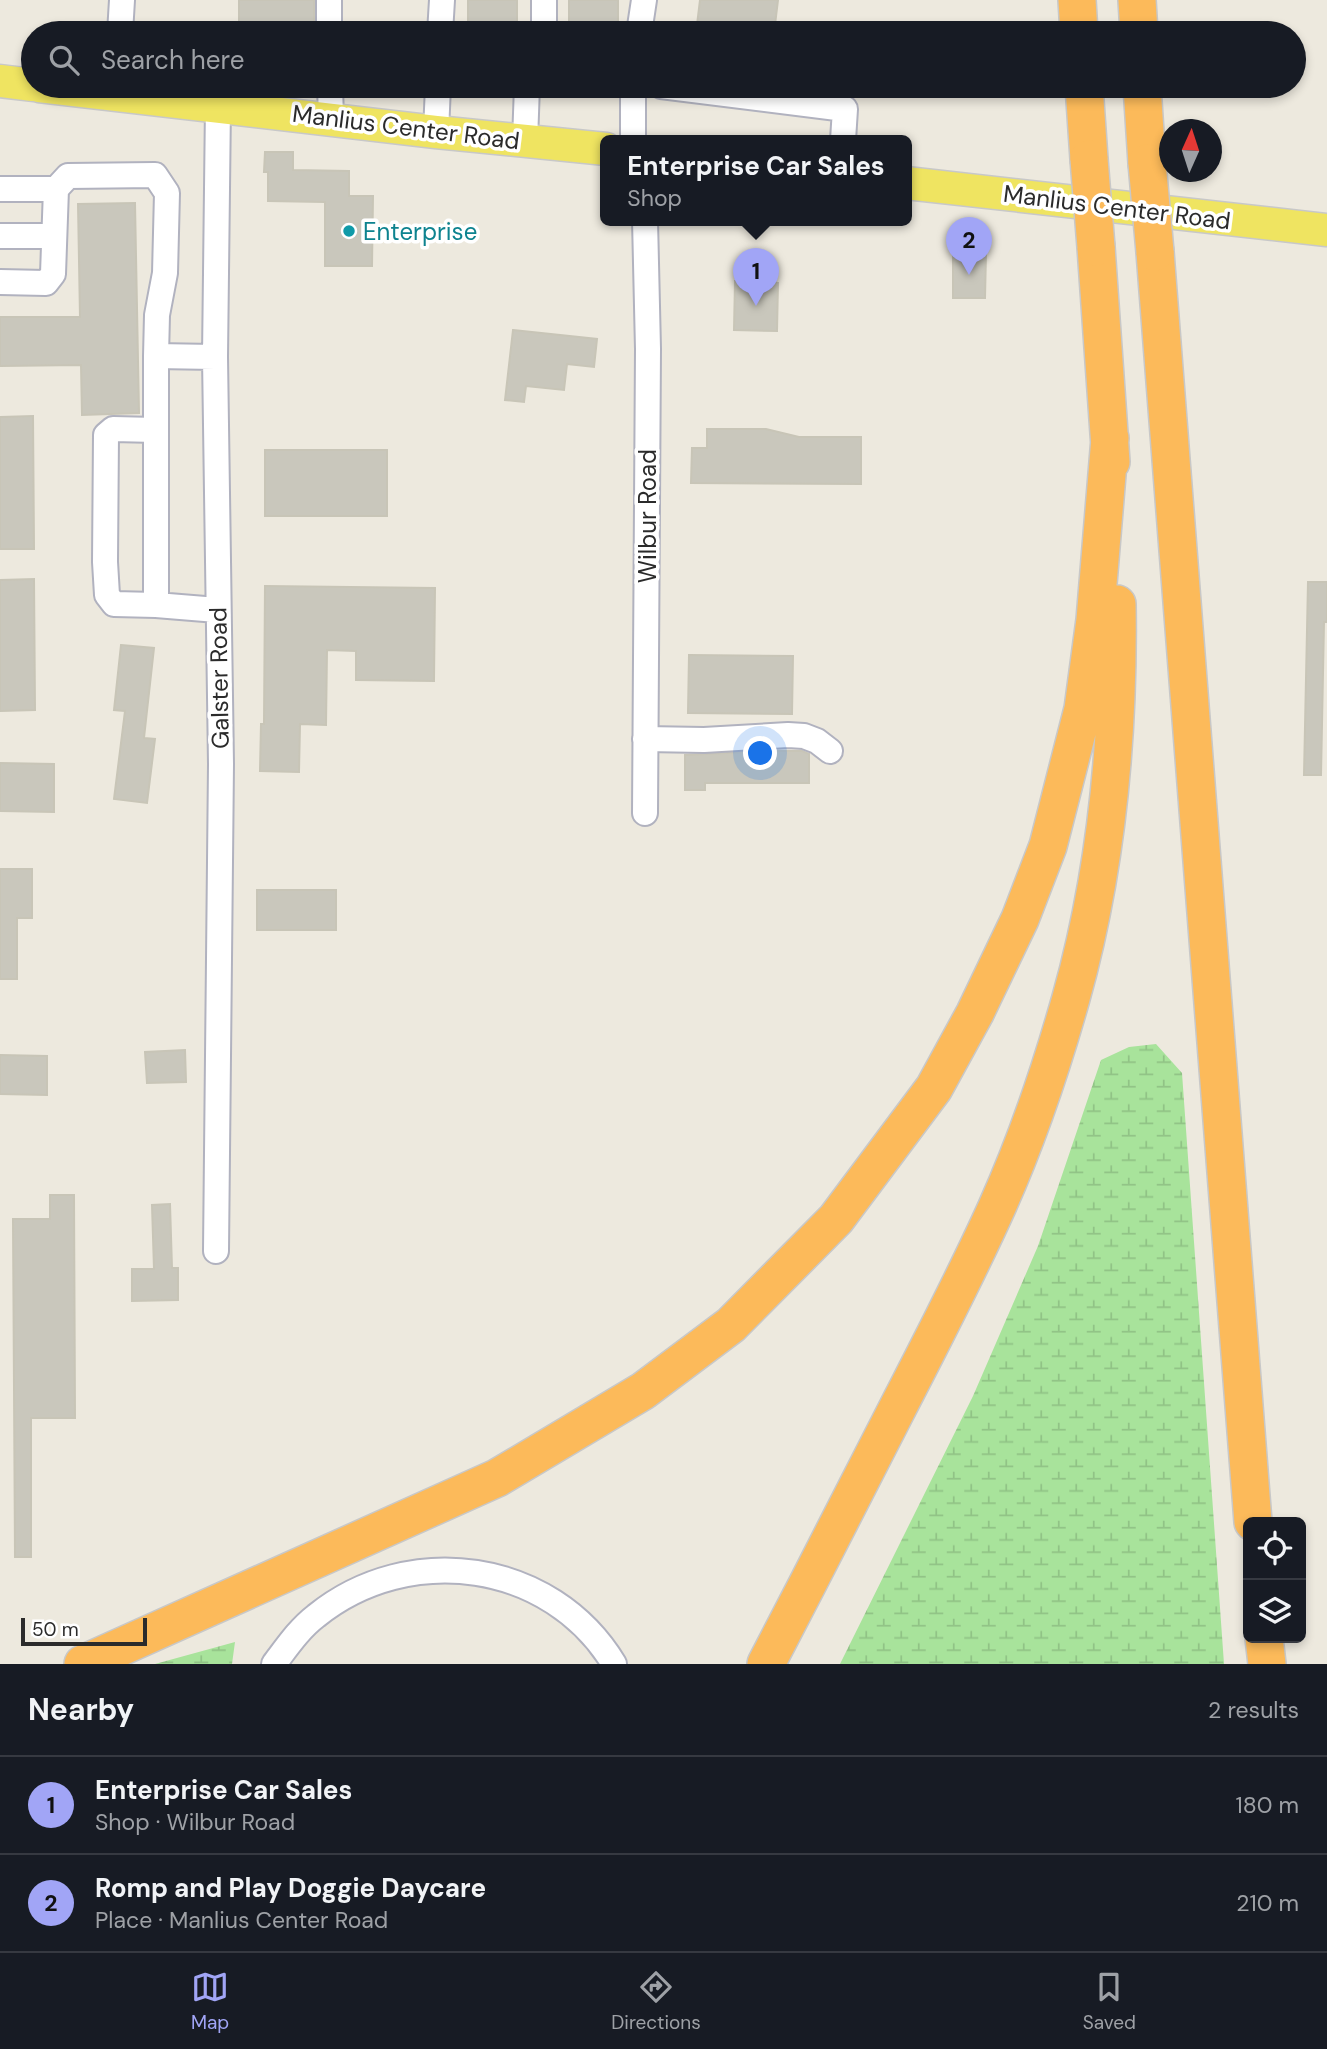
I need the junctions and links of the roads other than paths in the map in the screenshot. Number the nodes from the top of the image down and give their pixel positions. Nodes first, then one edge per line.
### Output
1 (122, 0) edge
2 (329, 0) edge
3 (442, 0) edge
4 (544, 0) edge
5 (644, 0) edge
6 (1077, 0) edge
7 (1136, 0) edge
8 (121, 21) edge
9 (330, 21) edge
10 (441, 21) edge
11 (544, 21) edge
12 (641, 21) edge
13 (1078, 21) edge
14 (1138, 21) edge
15 (0, 81) edge
16 (21, 84) edge
17 (169, 98) edge
18 (330, 98) edge
19 (437, 98) edge
20 (527, 98) edge
21 (633, 98) edge
22 (757, 98) edge
23 (1085, 98) edge
24 (1143, 98) edge
25 (218, 105) junction
26 (331, 119) junction
27 (436, 132) junction
28 (633, 135) edge
29 (843, 135) edge
30 (525, 141) junction
31 (600, 148) edge
32 (912, 184) edge
33 (0, 188) edge
34 (56, 189) junction
35 (645, 226) edge
36 (1327, 230) edge
37 (0, 236) edge
38 (54, 236) junction
39 (0, 282) edge
40 (156, 356) junction
41 (215, 357) junction
42 (156, 430) junction
43 (1110, 438) junction
44 (156, 604) junction
45 (218, 610) junction
46 (645, 739) junction
47 (830, 751) dead end
48 (645, 813) dead end
49 (216, 1251) dead end
50 (1251, 1517) edge
51 (1249, 1643) edge
52 (1265, 1643) edge
53 (83, 1664) edge
54 (274, 1664) edge
55 (614, 1664) edge
56 (766, 1664) edge
57 (1249, 1664) edge
58 (1267, 1664) edge

1 - 8 street
2 - 9 street
3 - 10 street
4 - 11 street
5 - 12 street
6 - 13 highway
7 - 14 highway
15 - 16 main road
17 - 25 main road, Manlius Center Road
18 - 26 street
19 - 27 street
20 - 30 street
21 - 28 street
22 - 29 street
23 - 43 highway, bridge
24 - 50 highway, bridge
25 - 26 main road, Manlius Center Road
25 - 41 street, Galster Road
26 - 27 main road, Manlius Center Road
27 - 30 main road, Manlius Center Road
30 - 31 main road, Manlius Center Road
32 - 36 main road, Manlius Center Road
33 - 34 street
34 - 38 street
34 - 40 street
35 - 46 street, Wilbur Road
37 - 38 street
38 - 39 street
40 - 41 street
40 - 42 street
41 - 45 street, Galster Road
42 - 44 street
42 - 44 street
43 - 53 highway
43 - 56 highway
44 - 45 street
45 - 49 street, Galster Road
46 - 47 street
46 - 48 street, Wilbur Road
51 - 57 highway
52 - 58 highway
54 - 55 street

